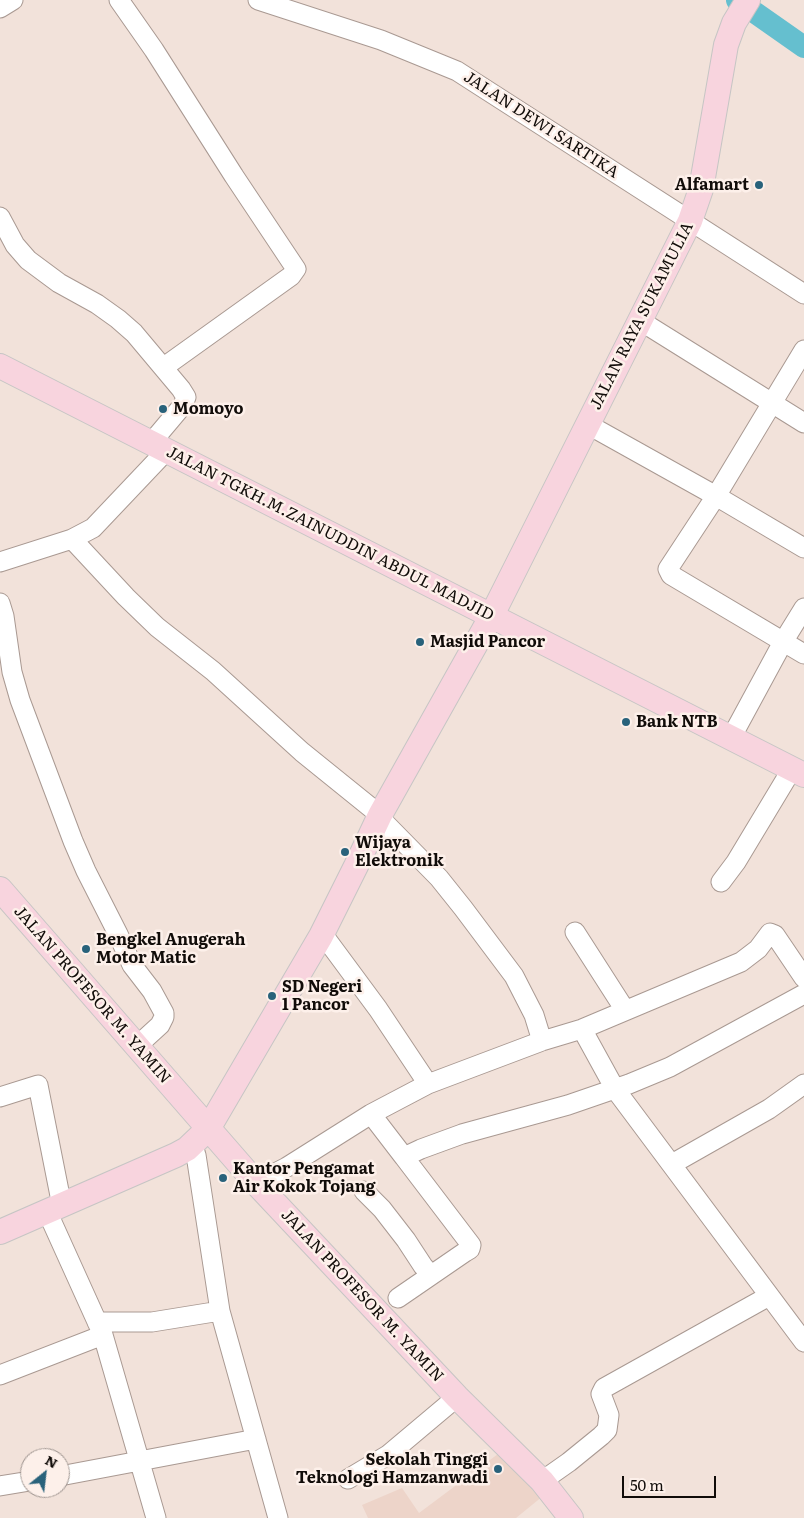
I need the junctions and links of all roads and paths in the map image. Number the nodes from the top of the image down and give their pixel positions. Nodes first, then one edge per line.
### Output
1 (14, 0) edge
2 (120, 0) edge
3 (258, 0) edge
4 (748, 0) edge
5 (0, 8) edge
6 (0, 217) edge
7 (690, 221) junction
8 (804, 294) edge
9 (639, 320) junction
10 (804, 350) edge
11 (0, 366) edge
12 (164, 367) junction
13 (773, 403) junction
14 (804, 423) edge
15 (587, 424) junction
16 (158, 447) junction
17 (716, 496) junction
18 (72, 539) junction
19 (804, 548) edge
20 (0, 562) edge
21 (0, 603) edge
22 (804, 608) edge
23 (491, 617) junction
24 (783, 642) junction
25 (804, 654) edge
26 (731, 738) junction
27 (798, 772) edge
28 (382, 818) junction
29 (360, 868) junction
30 (721, 882) dead end
31 (0, 889) edge
32 (575, 932) dead end
33 (328, 940) junction
34 (804, 978) edge
35 (804, 994) edge
36 (625, 1010) junction
37 (582, 1029) junction
38 (542, 1041) junction
39 (137, 1046) junction
40 (428, 1084) junction
41 (804, 1084) edge
42 (615, 1089) junction
43 (0, 1097) edge
44 (371, 1114) junction
45 (212, 1133) junction
46 (196, 1155) junction
47 (404, 1157) junction
48 (672, 1164) junction
49 (256, 1183) junction
50 (364, 1191) dead end
51 (57, 1213) junction
52 (0, 1232) edge
53 (0, 1242) edge
54 (431, 1275) junction
55 (769, 1296) junction
56 (398, 1298) dead end
57 (220, 1311) junction
58 (100, 1329) junction
59 (804, 1342) edge
60 (0, 1375) edge
61 (457, 1396) junction
62 (256, 1439) junction
63 (139, 1462) junction
64 (70, 1474) edge
65 (348, 1479) dead end
66 (542, 1481) junction
67 (20, 1483) edge
68 (0, 1486) edge
69 (156, 1518) edge
70 (278, 1518) edge
71 (571, 1518) edge

1 - 5 street
2 - 12 street
3 - 7 street, JALAN DEWI SARTIKA
4 - 7 main road, JALAN RAYA SUKAMULIA
6 - 12 street
7 - 8 street, JALAN DEWI SARTIKA
7 - 9 main road, JALAN RAYA SUKAMULIA
9 - 13 street
9 - 15 main road, JALAN RAYA SUKAMULIA
10 - 13 street
11 - 16 main road, JALAN TGKH.M.ZAINUDDIN ABDUL MADJID
12 - 16 street
13 - 14 street
13 - 17 street
15 - 17 street
15 - 23 main road, JALAN RAYA SUKAMULIA
16 - 18 street
16 - 23 main road, JALAN TGKH.M.ZAINUDDIN ABDUL MADJID
17 - 19 street
17 - 24 street
18 - 20 street
18 - 28 street
21 - 39 street
22 - 24 street
23 - 26 main road, JALAN TGKH.M.ZAINUDDIN ABDUL MADJID
23 - 28 main road, JALAN RAYA SUKAMULIA
24 - 25 street
24 - 26 street
26 - 27 main road, JALAN TGKH.M.ZAINUDDIN ABDUL MADJID
27 - 30 street
28 - 29 main road, JALAN RAYA SUKAMULIA
28 - 38 street
29 - 33 main road
29 - 45 main road
31 - 39 main road, JALAN PROFESOR M. YAMIN
32 - 36 street
33 - 40 street
33 - 45 main road
34 - 36 street
35 - 42 street
36 - 37 street
37 - 38 street
37 - 42 street
38 - 40 street
39 - 45 main road, JALAN PROFESOR M. YAMIN
40 - 44 street
41 - 48 street
42 - 47 street
42 - 48 street
43 - 51 street
44 - 47 street
44 - 49 street
45 - 46 main road
45 - 49 main road, JALAN PROFESOR M. YAMIN
45 - 51 main road
46 - 51 main road
46 - 57 street
47 - 54 street
48 - 55 street
49 - 61 main road, JALAN PROFESOR M. YAMIN
50 - 54 street
51 - 52 main road
51 - 53 main road
51 - 58 street
54 - 56 street
55 - 59 street
55 - 66 street
57 - 58 street
57 - 62 street
58 - 60 street
58 - 63 street
61 - 65 street
61 - 66 main road, JALAN PROFESOR M. YAMIN
62 - 63 street
62 - 70 street
63 - 64 street
63 - 69 street
66 - 71 main road, JALAN PROFESOR M. YAMIN
67 - 68 street

